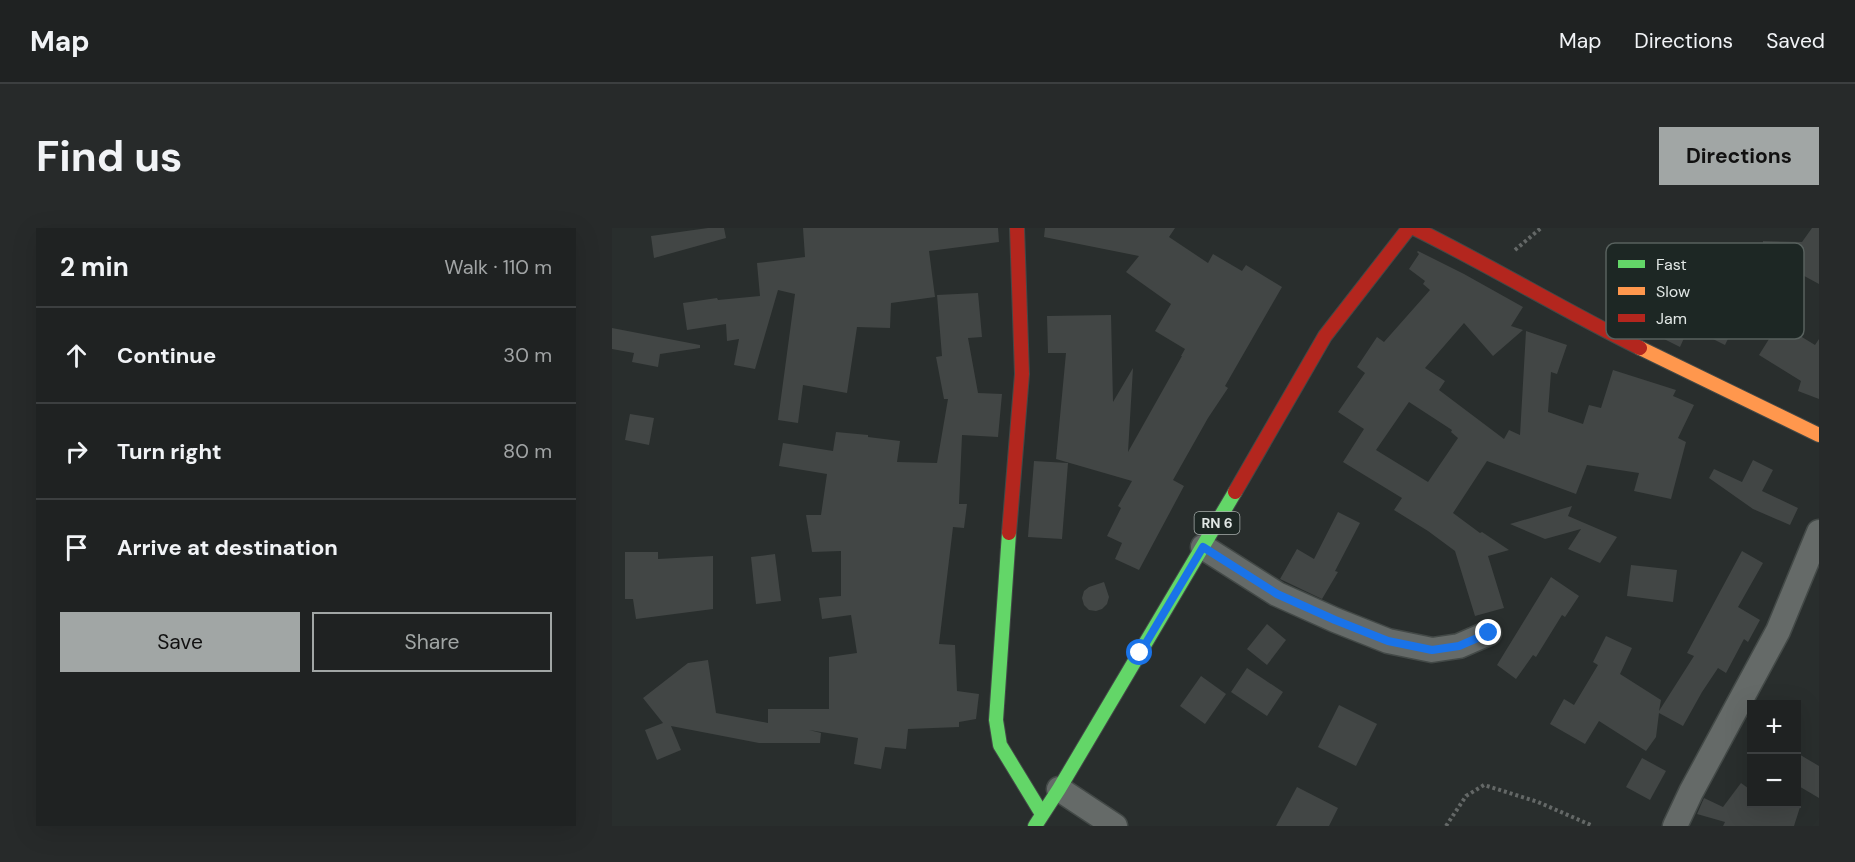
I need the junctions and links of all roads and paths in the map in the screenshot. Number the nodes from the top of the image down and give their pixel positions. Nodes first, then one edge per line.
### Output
1 (1017, 228) edge
2 (1409, 228) edge
3 (1414, 228) edge
4 (1606, 331) edge
5 (1622, 339) edge
6 (1819, 435) edge
7 (1819, 532) edge
8 (1203, 547) junction
9 (1489, 633) dead end
10 (1059, 789) junction
11 (1038, 820) edge
12 (1115, 826) edge
13 (1446, 826) edge
14 (1593, 826) edge
15 (1675, 826) edge

1 - 11 street
2 - 8 street, RN 6
3 - 4 street
5 - 6 street
7 - 15 street
8 - 9 street
8 - 10 street, RN 6
10 - 11 street, RN 6
10 - 12 street
13 - 14 path

